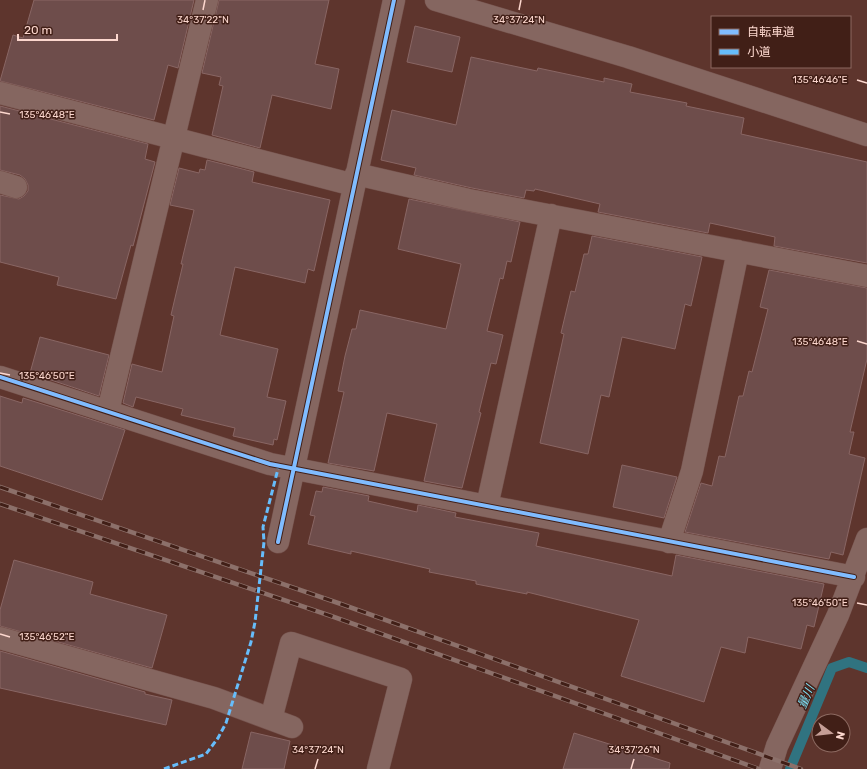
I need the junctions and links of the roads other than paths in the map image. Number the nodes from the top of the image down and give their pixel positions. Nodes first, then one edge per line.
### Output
1 (207, 0) edge
2 (394, 0) edge
3 (436, 0) edge
4 (0, 93) edge
5 (867, 135) edge
6 (174, 139) junction
7 (355, 180) junction
8 (551, 215) junction
9 (738, 251) junction
10 (867, 276) edge
11 (0, 377) edge
12 (108, 412) junction
13 (294, 468) junction
14 (488, 506) junction
15 (867, 539) edge
16 (278, 542) dead end
17 (669, 542) junction
18 (854, 577) junction
19 (0, 638) edge
20 (271, 719) junction
21 (292, 727) dead end
22 (378, 769) edge
23 (770, 769) edge

1 - 6 street
2 - 7 street
3 - 5 street
4 - 6 street
6 - 7 street
6 - 12 street
7 - 8 street
7 - 13 street
8 - 9 street
8 - 14 street
9 - 10 street
9 - 17 street
11 - 12 street
12 - 13 street
13 - 14 street
13 - 16 street
14 - 17 street
15 - 18 street
17 - 18 street
18 - 23 street
19 - 20 street
20 - 21 street
20 - 22 street

